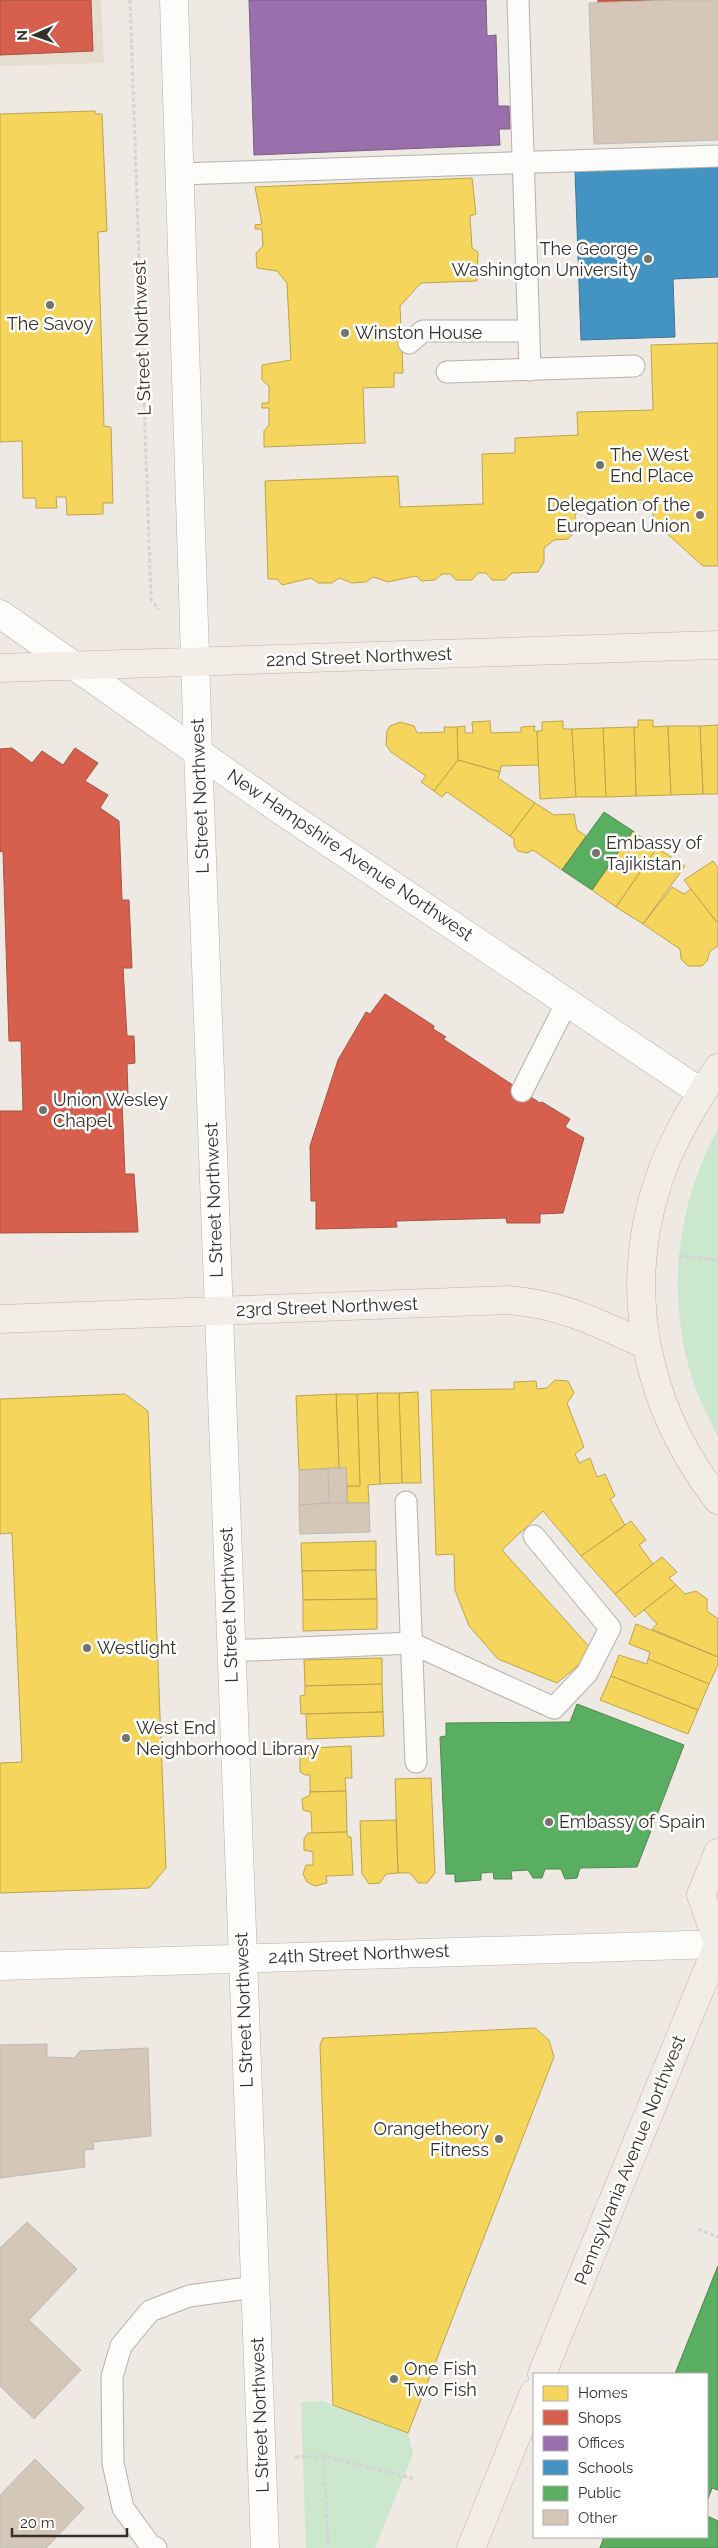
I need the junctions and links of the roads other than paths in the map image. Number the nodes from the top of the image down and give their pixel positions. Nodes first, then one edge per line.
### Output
1 (174, 0) edge
2 (518, 0) edge
3 (718, 156) edge
4 (523, 162) junction
5 (179, 174) junction
6 (529, 331) junction
7 (409, 343) dead end
8 (634, 366) dead end
9 (530, 370) junction
10 (447, 372) dead end
11 (0, 614) edge
12 (718, 645) edge
13 (194, 662) junction
14 (76, 666) junction
15 (0, 668) edge
16 (198, 751) junction
17 (567, 1002) junction
18 (718, 1068) edge
19 (522, 1091) dead end
20 (702, 1092) junction
21 (218, 1311) junction
22 (0, 1318) edge
23 (646, 1346) junction
24 (710, 1491) edge
25 (406, 1502) dead end
26 (718, 1513) edge
27 (534, 1536) dead end
28 (411, 1643) junction
29 (230, 1652) junction
30 (416, 1762) dead end
31 (718, 1853) edge
32 (718, 1944) edge
33 (242, 1958) junction
34 (0, 1966) edge
35 (255, 2287) junction
36 (542, 2373) edge
37 (533, 2395) edge
38 (156, 2548) edge
39 (265, 2548) edge
40 (470, 2548) edge

1 - 5 main road, L Street Northwest
2 - 4 lane
3 - 4 lane
4 - 5 lane
4 - 6 lane
5 - 13 main road, L Street Northwest
6 - 7 lane
6 - 9 lane
8 - 9 lane
9 - 10 lane
11 - 14 main road, New Hampshire Avenue Northwest
12 - 13 main road, 22nd Street Northwest
13 - 14 main road, 22nd Street Northwest
13 - 16 main road, L Street Northwest
14 - 15 main road, 22nd Street Northwest
14 - 16 main road, New Hampshire Avenue Northwest
16 - 17 main road, New Hampshire Avenue Northwest
16 - 21 main road, L Street Northwest
17 - 19 lane
17 - 20 main road, New Hampshire Avenue Northwest
18 - 20 main road
20 - 23 main road
21 - 22 main road, 23rd Street Northwest
21 - 23 main road, 23rd Street Northwest
21 - 29 main road, L Street Northwest
23 - 24 main road
24 - 26 main road
25 - 28 lane
27 - 28 lane
28 - 29 lane
28 - 30 lane
29 - 33 main road, L Street Northwest
31 - 32 main road
32 - 33 main road, 24th Street Northwest
32 - 36 main road, Pennsylvania Avenue Northwest
33 - 34 main road, 24th Street Northwest
33 - 35 main road, L Street Northwest
35 - 38 lane
35 - 39 main road, L Street Northwest
37 - 40 main road

